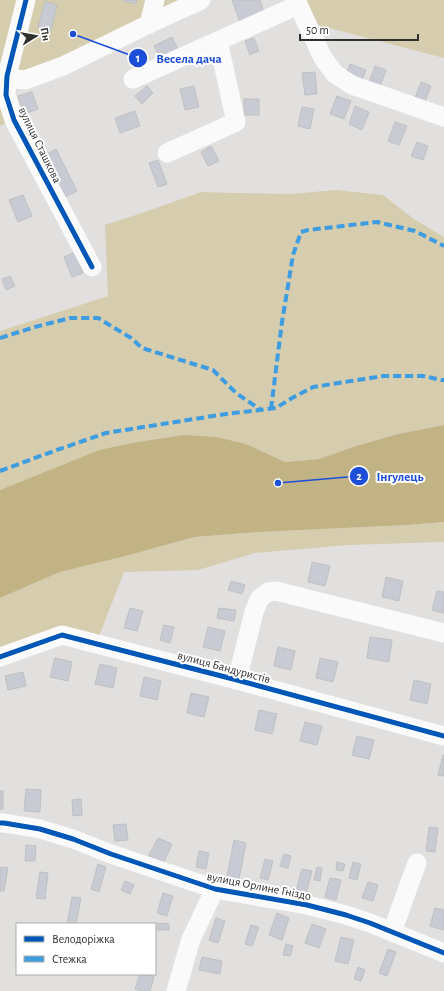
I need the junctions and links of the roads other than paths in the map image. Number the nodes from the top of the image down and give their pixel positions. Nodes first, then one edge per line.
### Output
1 (26, 0) edge
2 (155, 0) edge
3 (201, 0) edge
4 (297, 3) edge
5 (149, 24) junction
6 (218, 41) junction
7 (7, 76) junction
8 (133, 79) dead end
9 (444, 117) edge
10 (7, 123) edge
11 (167, 153) dead end
12 (92, 267) dead end
13 (444, 632) edge
14 (0, 657) edge
15 (237, 680) junction
16 (444, 736) edge
17 (0, 823) edge
18 (417, 863) dead end
19 (215, 889) junction
20 (392, 932) junction
21 (444, 953) edge
22 (176, 991) edge

1 - 7 street, вулиця Сташкова
2 - 5 street
3 - 5 street
4 - 6 street
4 - 9 street
5 - 7 street
6 - 8 street
6 - 11 street
7 - 10 street, вулиця Сташкова
10 - 12 street, вулиця Сташкова
13 - 15 street, вулиця Бандуристів
14 - 15 street, вулиця Бандуристів
15 - 16 street, вулиця Бандуристів
17 - 19 street, вулиця Орлине Гніздо
18 - 20 street
19 - 20 street, вулиця Орлине Гніздо
19 - 22 street
20 - 21 street, вулиця Орлине Гніздо

